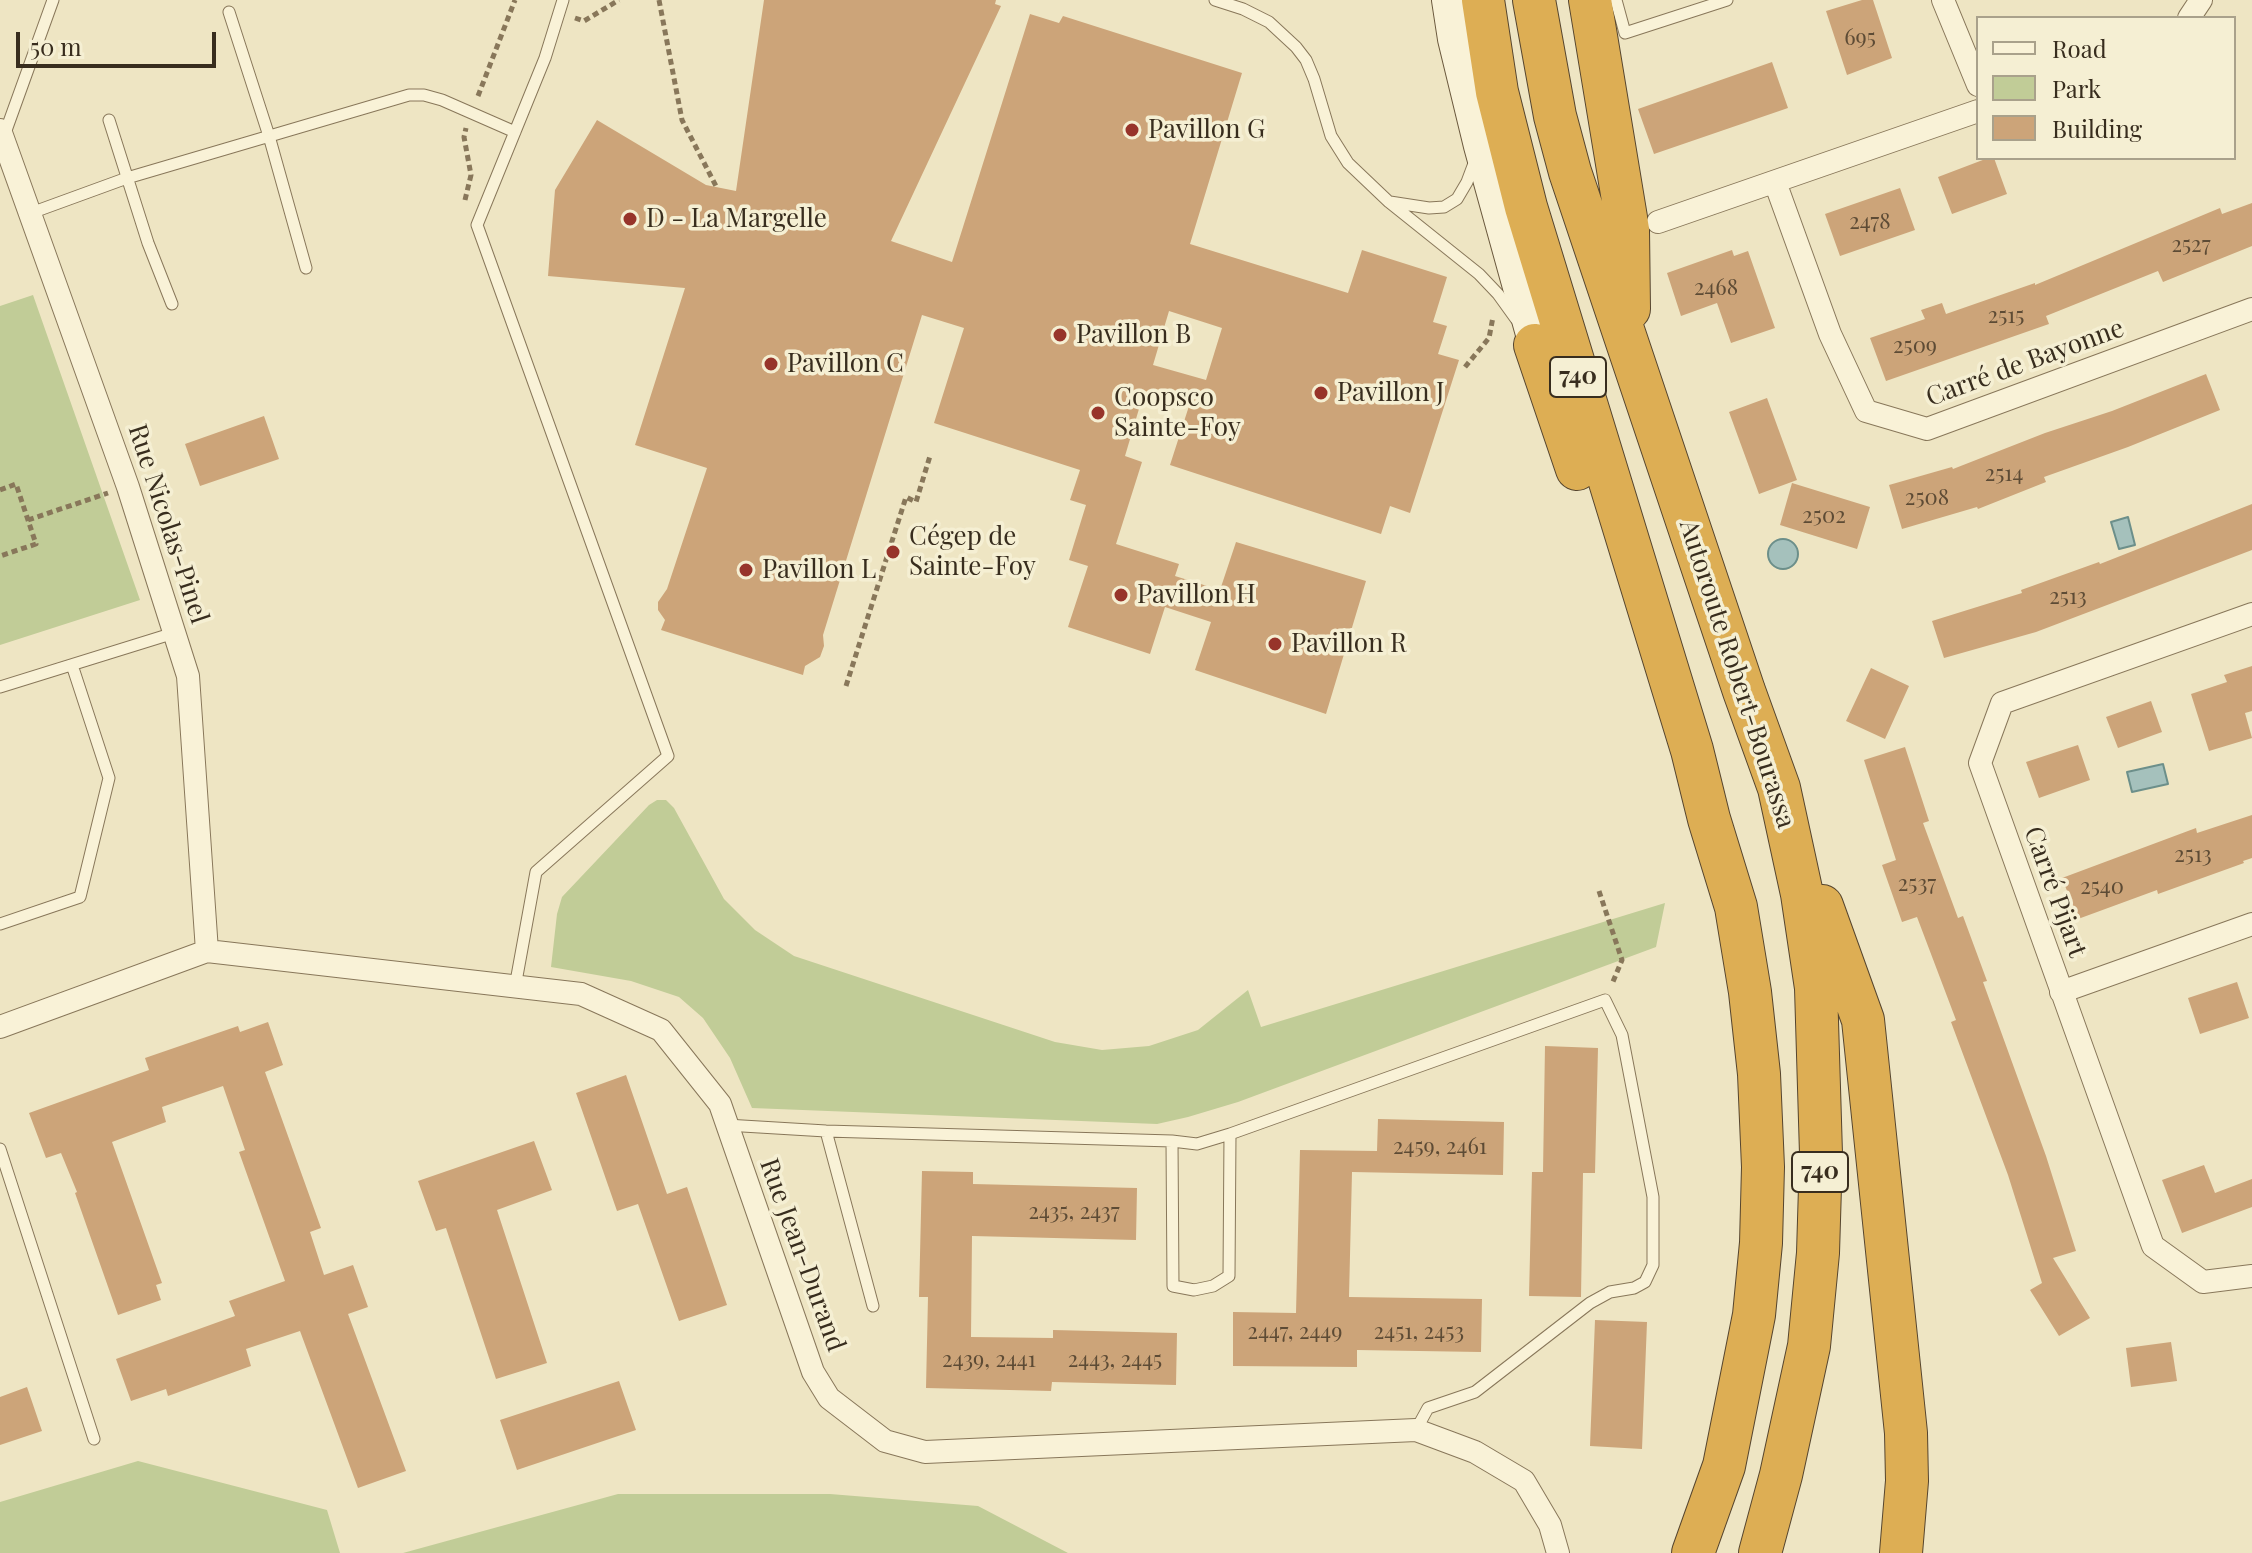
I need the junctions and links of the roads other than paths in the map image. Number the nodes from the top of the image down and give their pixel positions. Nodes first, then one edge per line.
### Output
1 (53, 0) edge
2 (563, 0) edge
3 (1215, 0) edge
4 (1448, 0) edge
5 (1483, 0) edge
6 (1534, 0) edge
7 (1590, 0) edge
8 (1616, 0) edge
9 (1727, 0) edge
10 (1943, 0) edge
11 (229, 12) dead end
12 (1976, 80) edge
13 (1976, 112) edge
14 (109, 120) dead end
15 (515, 132) junction
16 (2, 133) edge
17 (269, 136) junction
18 (1480, 146) junction
19 (127, 178) junction
20 (1775, 182) junction
21 (1389, 202) junction
22 (31, 213) junction
23 (1658, 222) dead end
24 (306, 268) dead end
25 (172, 304) dead end
26 (2252, 309) edge
27 (1535, 345) junction
28 (1629, 346) junction
29 (2252, 614) edge
30 (174, 633) junction
31 (72, 665) junction
32 (0, 687) edge
33 (1692, 750) junction
34 (1779, 788) junction
35 (0, 924) edge
36 (2252, 924) edge
37 (207, 951) junction
38 (515, 987) junction
39 (2061, 992) junction
40 (0, 1027) edge
41 (726, 1125) junction
42 (826, 1131) junction
43 (1230, 1134) junction
44 (1172, 1141) junction
45 (0, 1149) edge
46 (2252, 1276) edge
47 (873, 1306) dead end
48 (1416, 1430) junction
49 (94, 1439) dead end
50 (1558, 1553) edge
51 (1693, 1553) edge
52 (1760, 1553) edge
53 (1901, 1553) edge

1 - 16 lane
2 - 15 lane
3 - 21 lane
4 - 18 main road
5 - 33 highway, 740
6 - 28 highway, Autoroute Robert-Bourassa / 740
7 - 28 highway
8 - 9 lane
10 - 12 street
11 - 17 lane
13 - 20 street
14 - 19 lane
15 - 17 lane
15 - 38 lane
16 - 22 street, Rue Nicolas-Pinel
17 - 19 lane
17 - 24 lane
18 - 21 lane
18 - 27 main road
19 - 22 lane
19 - 25 lane
20 - 23 street
20 - 26 street, Carré de Bayonne
21 - 27 lane
22 - 30 street, Rue Nicolas-Pinel
27 - 33 highway
28 - 34 highway, Autoroute Robert-Bourassa / 740
29 - 39 street, Carré Pijart
30 - 31 lane
30 - 37 street, Rue Nicolas-Pinel
31 - 32 lane
31 - 35 lane
33 - 51 highway, 740
34 - 52 highway, Autoroute Robert-Bourassa / 740
34 - 53 highway
36 - 39 street
37 - 38 street, Rue Jean-Durand
37 - 40 street, Rue Jean-Durand
38 - 41 street, Rue Jean-Durand
39 - 46 street, Carré Pijart
41 - 42 lane
41 - 48 street, Rue Jean-Durand
42 - 44 lane
42 - 47 lane
43 - 44 lane
43 - 44 lane
43 - 48 lane
45 - 49 lane
48 - 50 street, Rue Jean-Durand

